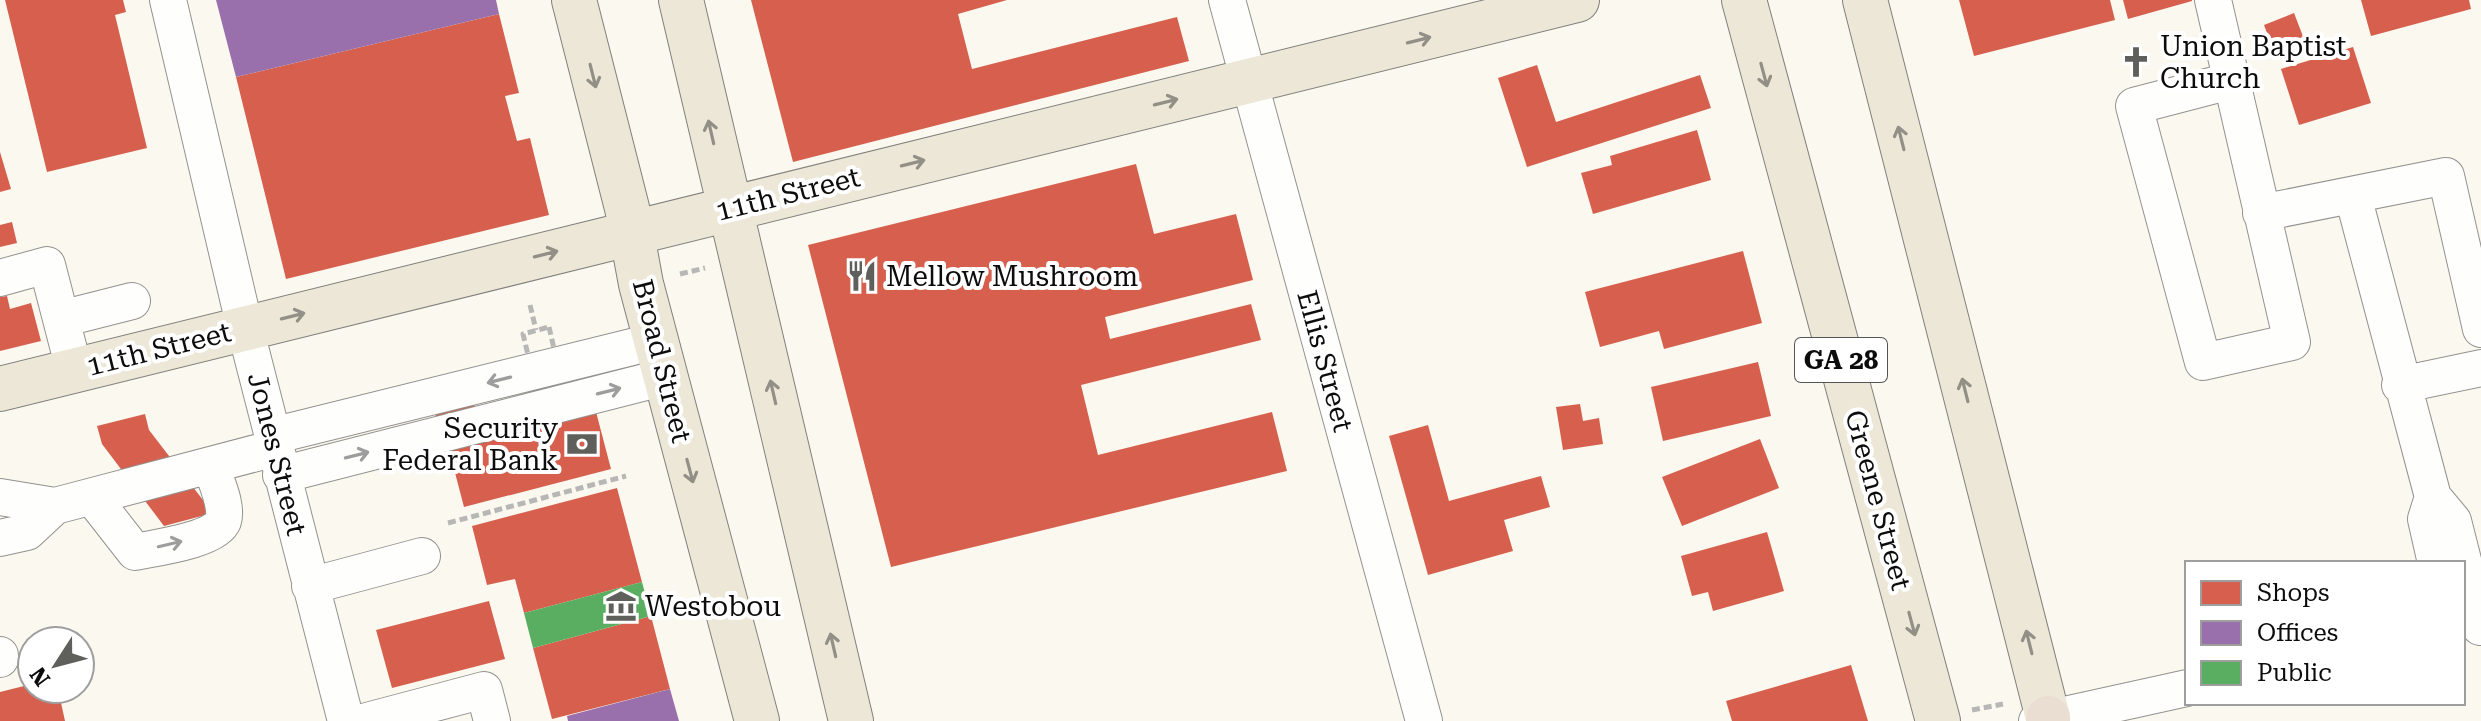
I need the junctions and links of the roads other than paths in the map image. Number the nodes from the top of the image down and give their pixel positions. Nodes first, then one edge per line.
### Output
1 (168, 0) edge
2 (574, 0) edge
3 (681, 0) edge
4 (1227, 0) edge
5 (1577, 0) edge
6 (1744, 0) edge
7 (1865, 0) edge
8 (2213, 0) edge
9 (2230, 81) junction
10 (1248, 82) junction
11 (2353, 196) junction
12 (729, 208) junction
13 (2261, 213) junction
14 (631, 232) junction
15 (0, 278) edge
16 (132, 301) dead end
17 (61, 319) junction
18 (245, 328) junction
19 (2481, 329) edge
20 (661, 359) junction
21 (2481, 368) edge
22 (74, 369) junction
23 (2400, 385) junction
24 (0, 389) edge
25 (276, 453) junction
26 (211, 465) junction
27 (0, 497) edge
28 (92, 497) junction
29 (2433, 497) junction
30 (55, 506) junction
31 (0, 538) edge
32 (422, 556) dead end
33 (2436, 561) edge
34 (2464, 561) edge
35 (2465, 566) edge
36 (310, 586) junction
37 (2481, 627) edge
38 (2185, 688) edge
39 (1954, 716) edge
40 (2044, 720) edge
41 (346, 721) edge
42 (367, 721) edge
43 (492, 721) edge
44 (757, 721) edge
45 (851, 721) edge
46 (1424, 721) edge

1 - 18 street, Jones Street
2 -> 14 main road, Broad Street
12 -> 3 main road
4 - 10 street, Ellis Street
10 -> 5 main road, 11th Street
6 -> 39 main road, Greene Street / GA 28
40 -> 7 main road
8 - 9 street
9 - 13 street
9 - 13 street
12 -> 10 main road, 11th Street
10 - 46 street, Ellis Street
11 - 13 street
11 - 19 street
11 - 23 street
12 - 14 main road, 11th Street
45 -> 12 main road
18 -> 14 main road, 11th Street
14 - 20 main road, Broad Street
15 - 17 street
16 - 17 street
17 - 22 street
18 - 22 main road, 11th Street
18 - 25 street, Jones Street
20 - 25 street
20 -> 44 main road, Broad Street
21 - 23 street
22 - 24 main road, 11th Street
23 - 29 street
25 - 26 street
25 - 36 street, Jones Street
26 - 28 street
28 -> 26 street
27 - 30 street
28 - 30 street
29 - 33 street
29 - 34 street
30 - 31 street
32 - 36 street
35 - 37 street
36 - 41 street, Jones Street
38 - 40 street
42 - 43 street

